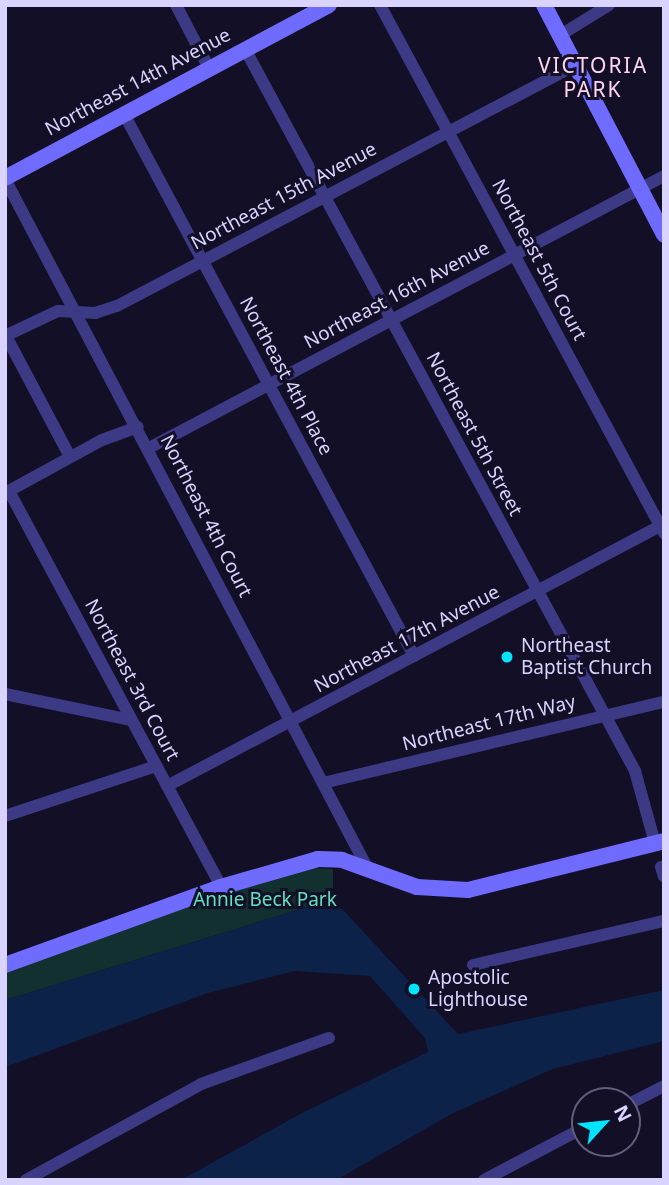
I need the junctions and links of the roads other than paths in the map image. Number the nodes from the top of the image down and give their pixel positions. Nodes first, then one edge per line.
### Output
1 (176, 5) edge
2 (329, 5) edge
3 (380, 5) edge
4 (544, 5) edge
5 (609, 5) edge
6 (559, 36) junction
7 (245, 49) junction
8 (574, 66) junction
9 (209, 68) junction
10 (124, 114) junction
11 (447, 132) junction
12 (664, 176) edge
13 (5, 179) edge
14 (639, 189) junction
15 (325, 196) junction
16 (664, 235) edge
17 (515, 254) junction
18 (202, 261) junction
19 (76, 314) junction
20 (391, 321) junction
21 (5, 335) edge
22 (270, 384) junction
23 (138, 427) junction
24 (149, 448) junction
25 (70, 457) junction
26 (7, 492) edge
27 (662, 527) edge
28 (537, 592) junction
29 (414, 656) junction
30 (5, 694) edge
31 (664, 702) edge
32 (604, 715) junction
33 (131, 720) junction
34 (291, 722) junction
35 (156, 766) junction
36 (323, 783) junction
37 (167, 786) junction
38 (5, 816) edge
39 (659, 842) edge
40 (369, 871) junction
41 (221, 887) junction
42 (664, 921) edge
43 (5, 965) edge
44 (472, 965) dead end
45 (329, 1038) dead end
46 (664, 1086) edge
47 (641, 1098) edge
48 (571, 1134) edge
49 (26, 1180) edge
50 (484, 1180) edge

1 - 9 street
2 - 7 street, Northeast 14th Avenue
3 - 11 street, Northeast 5th Court
4 - 6 street
5 - 6 street
6 - 8 street
7 - 9 street, Northeast 14th Avenue
7 - 15 street, Northeast 5th Street
8 - 11 street, Northeast 15th Avenue
8 - 14 street
9 - 10 street, Northeast 14th Avenue
10 - 13 street, Northeast 14th Avenue
10 - 18 street, Northeast 4th Place
11 - 15 street, Northeast 15th Avenue
11 - 17 street, Northeast 5th Court
12 - 14 street, Northeast 16th Avenue
13 - 19 street, Northeast 4th Court
14 - 16 street
14 - 17 street, Northeast 16th Avenue
15 - 18 street, Northeast 15th Avenue
15 - 20 street, Northeast 5th Street
17 - 20 street, Northeast 16th Avenue
17 - 27 street, Northeast 5th Court
18 - 19 street, Northeast 15th Avenue
18 - 22 street, Northeast 4th Place
19 - 21 street, Northeast 15th Avenue
19 - 23 street, Northeast 4th Court
20 - 22 street, Northeast 16th Avenue
20 - 28 street, Northeast 5th Street
21 - 25 street
22 - 24 street, Northeast 16th Avenue
22 - 29 street, Northeast 4th Place
23 - 24 street, Northeast 4th Court
23 - 25 street
24 - 34 street, Northeast 4th Court
25 - 26 street
26 - 33 street, Northeast 3rd Court
27 - 28 street, Northeast 17th Avenue
28 - 29 street, Northeast 17th Avenue
28 - 32 street, Northeast 5th Street
29 - 34 street, Northeast 17th Avenue
30 - 33 street
31 - 32 street, Northeast 17th Way
32 - 36 street, Northeast 17th Way
32 - 39 street, Northeast 5th Street
33 - 35 street, Northeast 3rd Court
34 - 36 street, Northeast 4th Court
34 - 37 street, Northeast 17th Avenue
35 - 37 street, Northeast 3rd Court
35 - 38 street
36 - 40 street, Northeast 4th Court
37 - 41 street, Northeast 3rd Court
39 - 40 street
40 - 41 street
41 - 43 street
42 - 44 street
45 - 49 street
46 - 47 street
48 - 50 street

